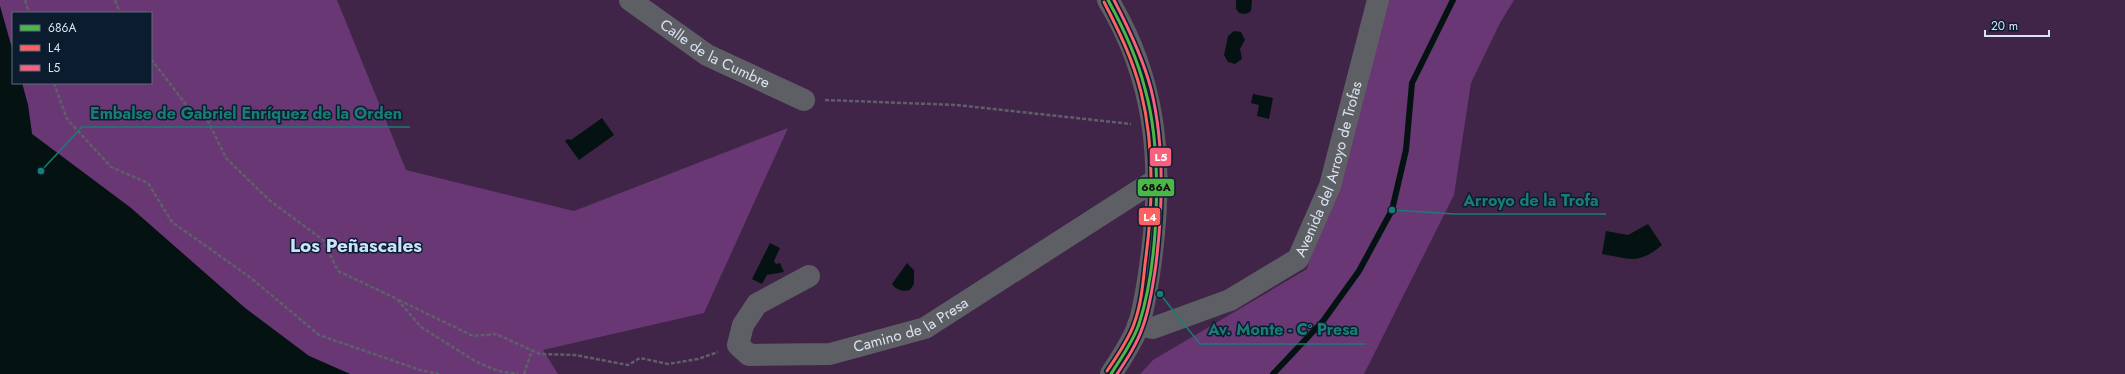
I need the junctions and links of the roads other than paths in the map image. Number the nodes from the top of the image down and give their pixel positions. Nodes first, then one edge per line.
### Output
1 (630, 0) edge
2 (1108, 0) edge
3 (1378, 0) edge
4 (804, 100) road end
5 (1157, 178) junction
6 (809, 276) dead end
7 (1138, 325) junction
8 (1111, 374) edge

1 - 4 street, Calle de la Cumbre
2 - 5 street
3 - 7 street, Avenida del Arroyo de Trofas
5 - 6 street, Camino de la Presa
5 - 7 street
7 - 8 street

